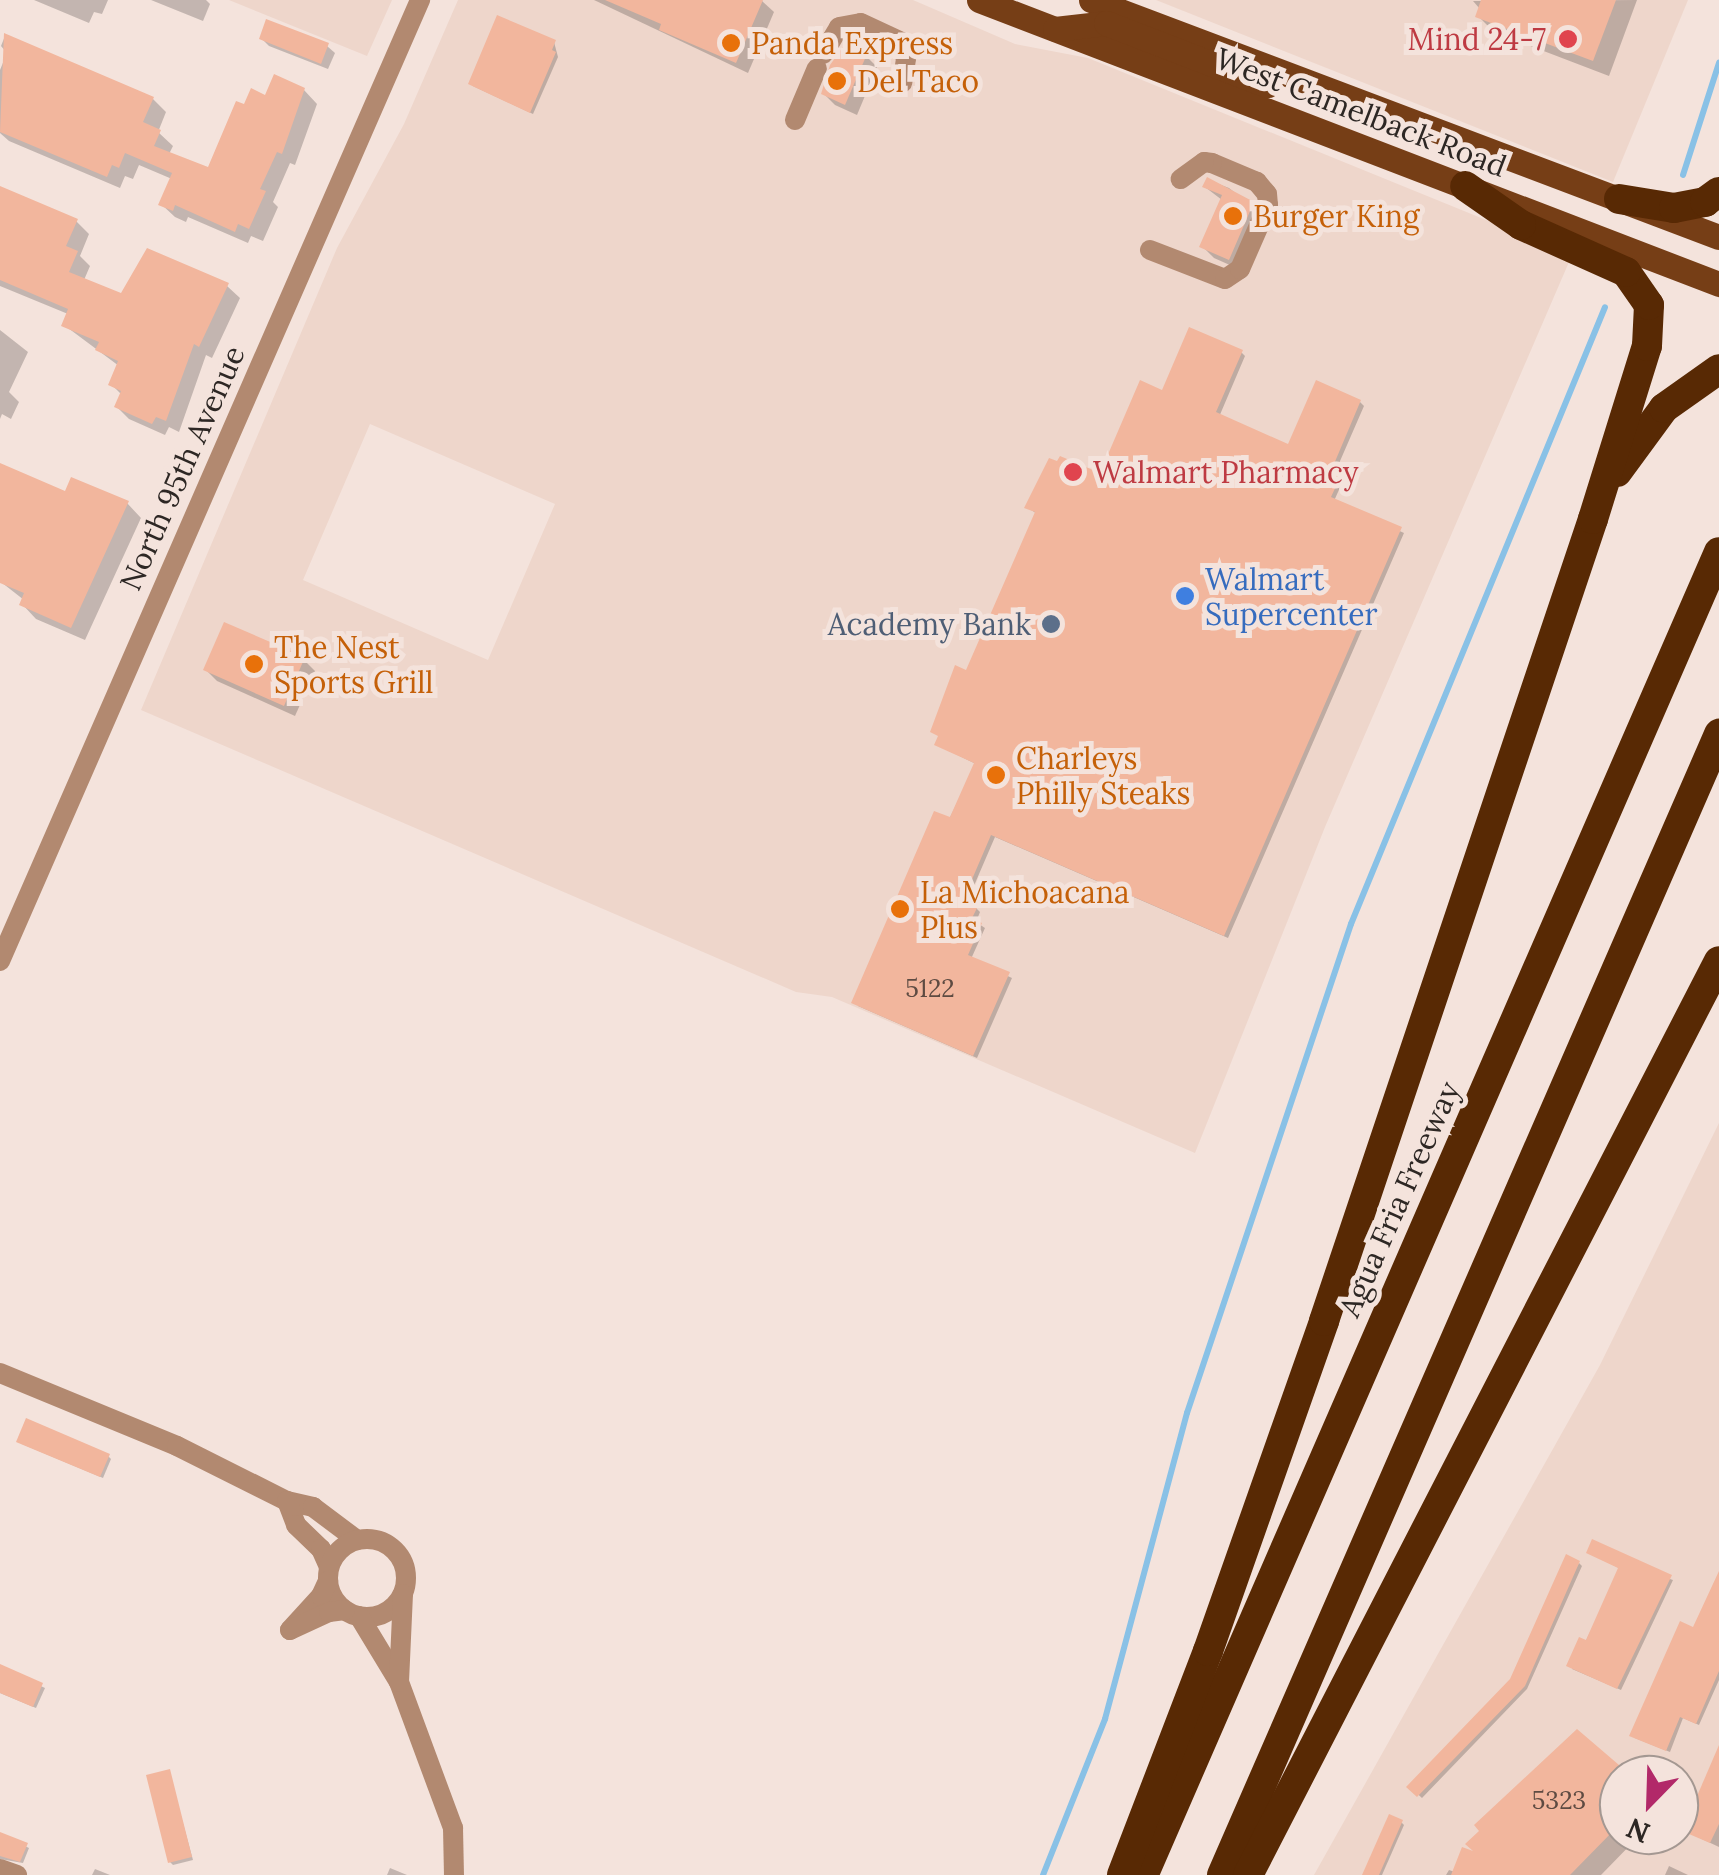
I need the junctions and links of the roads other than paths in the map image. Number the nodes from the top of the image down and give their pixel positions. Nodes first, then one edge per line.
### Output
1 (420, 0) edge
2 (979, 0) edge
3 (1040, 0) edge
4 (1092, 0) edge
5 (1055, 29) junction
6 (902, 83) dead end
7 (1346, 98) junction
8 (796, 120) dead end
9 (1181, 179) dead end
10 (1464, 186) junction
11 (1719, 192) edge
12 (1618, 199) junction
13 (1719, 237) edge
14 (1150, 250) dead end
15 (1719, 284) edge
16 (1719, 369) edge
17 (1593, 519) junction
18 (1719, 552) edge
19 (1719, 734) edge
20 (0, 960) edge
21 (1719, 961) edge
22 (0, 1373) edge
23 (287, 1501) junction
24 (356, 1540) junction
25 (328, 1574) junction
26 (404, 1592) junction
27 (352, 1613) junction
28 (399, 1682) junction
29 (0, 1868) edge
30 (17, 1875) edge
31 (454, 1875) edge
32 (1122, 1875) edge
33 (1143, 1875) edge
34 (1222, 1875) edge
35 (1248, 1875) edge

1 - 20 street, North 95th Avenue
2 - 5 main road, West Camelback Road
3 - 5 main road
4 - 7 main road, West Camelback Road
5 - 7 main road
5 - 10 main road, West Camelback Road
6 - 8 street
7 - 12 main road, West Camelback Road
9 - 14 street
10 - 15 main road, West Camelback Road
10 - 17 highway
11 - 12 highway
12 - 13 main road, West Camelback Road
16 - 17 highway
17 - 32 highway
18 - 33 highway, Agua Fria Freeway
19 - 34 highway
21 - 35 highway
22 - 23 street
23 - 24 street
23 - 25 street
24 - 25 street
24 - 26 street
25 - 27 street
25 - 27 street
26 - 27 street
26 - 28 street
27 - 28 street
28 - 31 street
29 - 30 street

